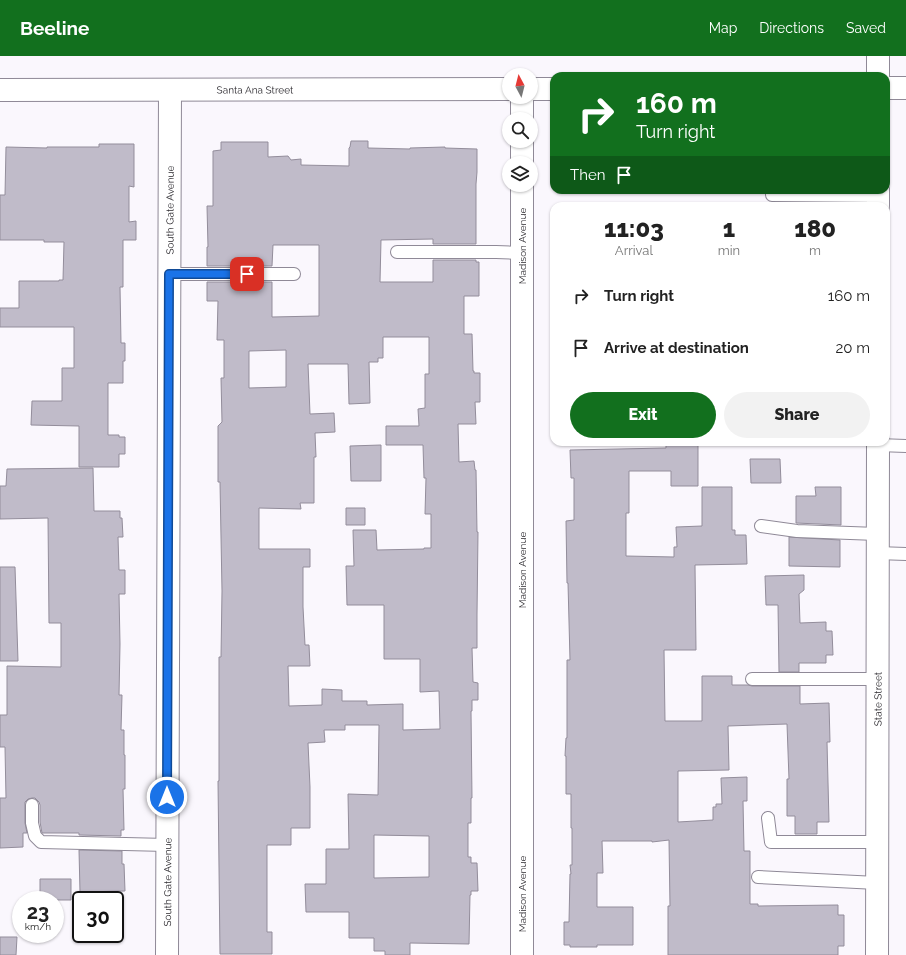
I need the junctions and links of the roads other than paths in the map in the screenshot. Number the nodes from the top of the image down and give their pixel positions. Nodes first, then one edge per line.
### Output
1 (878, 56) edge
2 (878, 72) edge
3 (890, 88) edge
4 (906, 88) edge
5 (502, 89) edge
6 (538, 89) edge
7 (550, 89) edge
8 (0, 90) edge
9 (170, 90) junction
10 (522, 192) edge
11 (772, 194) edge
12 (878, 197) edge
13 (396, 252) dead end
14 (522, 253) junction
15 (169, 274) junction
16 (294, 274) dead end
17 (890, 444) edge
18 (878, 446) edge
19 (906, 446) edge
20 (761, 526) dead end
21 (877, 544) junction
22 (906, 554) edge
23 (752, 679) dead end
24 (877, 679) junction
25 (32, 805) dead end
26 (768, 818) dead end
27 (877, 842) junction
28 (167, 845) junction
29 (758, 877) dead end
30 (877, 883) junction
31 (167, 955) edge
32 (522, 955) edge
33 (876, 955) edge

1 - 2 street
3 - 4 street
5 - 9 street, Santa Ana Street
6 - 7 street
8 - 9 street, Santa Ana Street
9 - 15 street, South Gate Avenue
10 - 14 street, Madison Avenue
11 - 12 lane
13 - 14 lane
14 - 32 street, Madison Avenue
15 - 16 lane
15 - 28 street, South Gate Avenue
17 - 19 lane
18 - 21 street, State Street
20 - 21 lane
21 - 22 lane
21 - 24 street, State Street
23 - 24 lane
24 - 27 street, State Street
25 - 28 lane
26 - 27 lane
27 - 30 street, State Street
28 - 31 street, South Gate Avenue
29 - 30 lane
30 - 33 street, State Street

